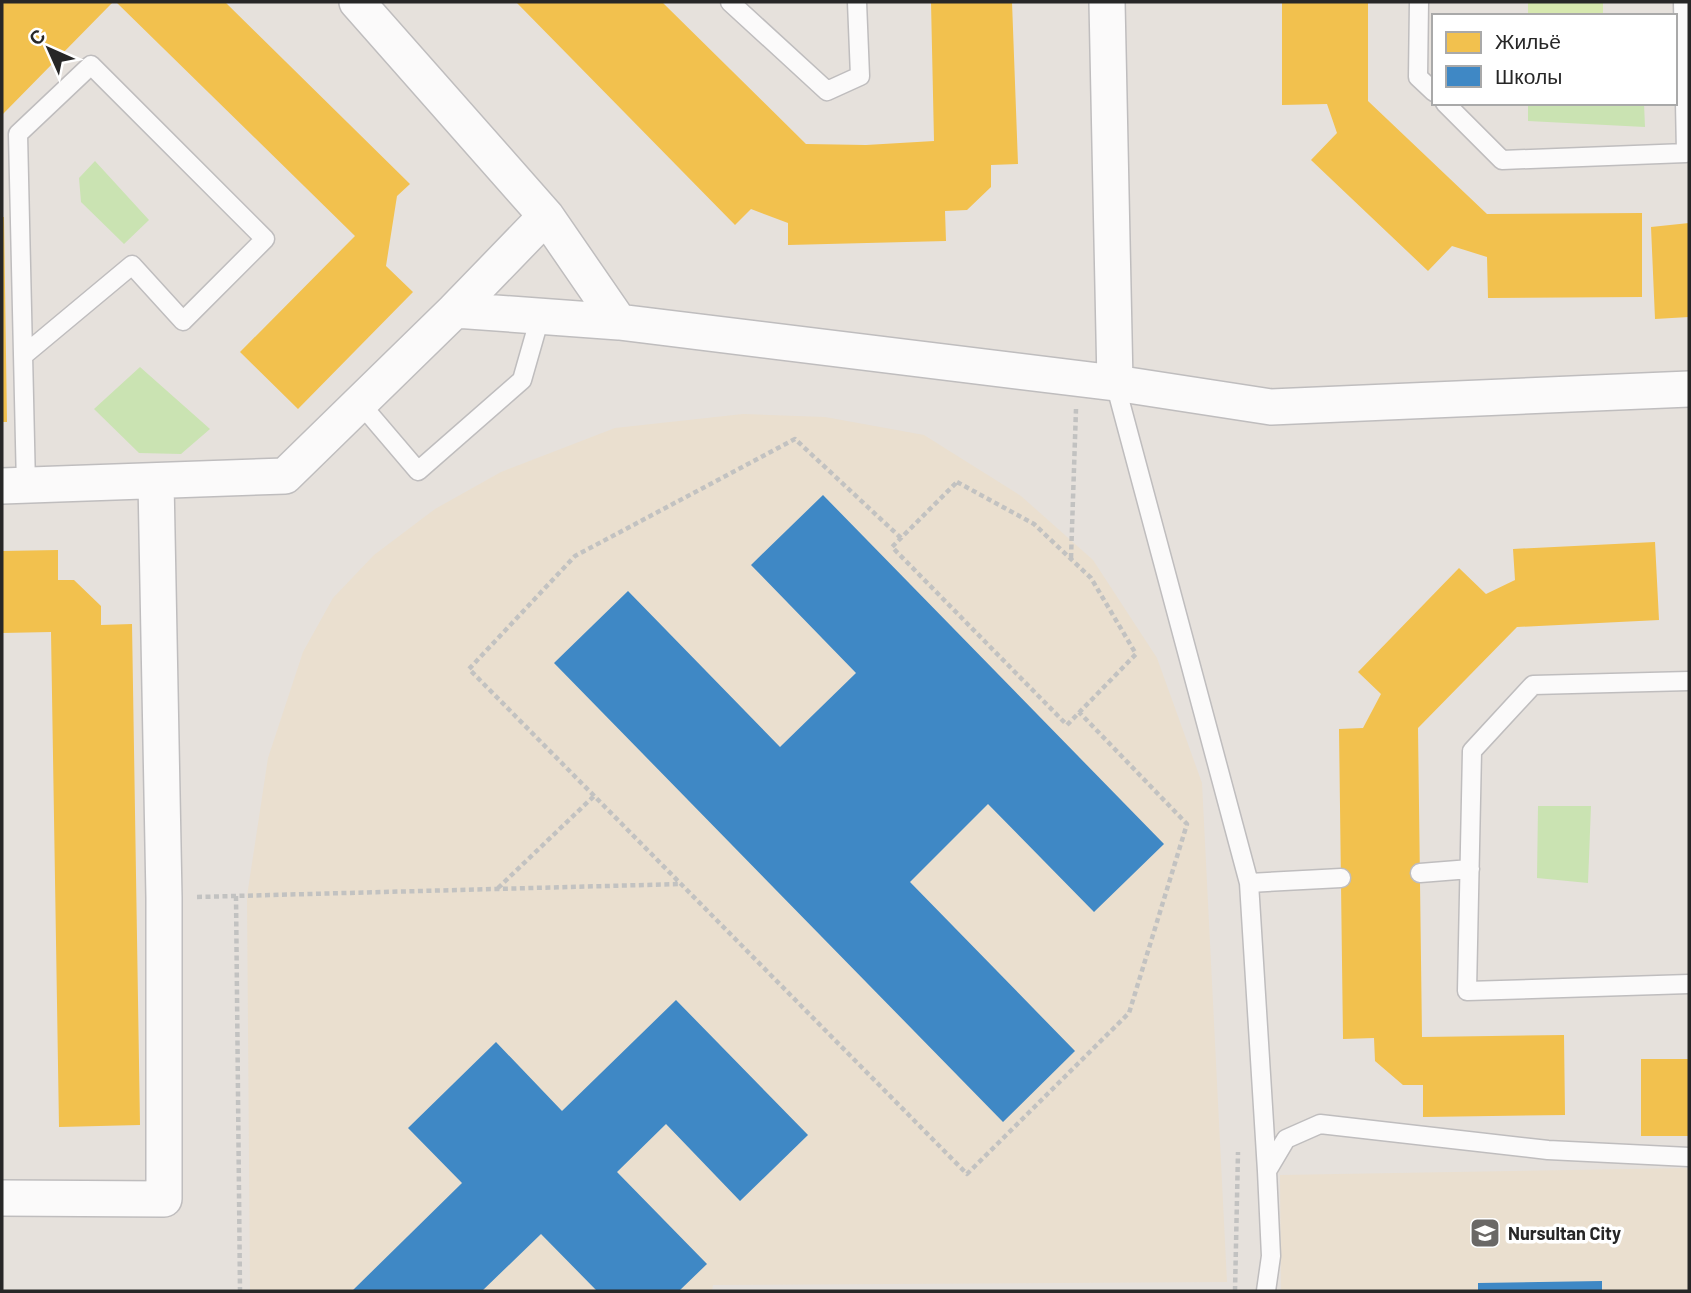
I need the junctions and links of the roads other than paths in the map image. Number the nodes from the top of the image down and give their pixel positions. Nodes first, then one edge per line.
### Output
1 (357, 2) edge
2 (730, 2) edge
3 (857, 2) edge
4 (1107, 2) edge
5 (1419, 2) edge
6 (1683, 2) edge
7 (1432, 90) edge
8 (1447, 105) edge
9 (1688, 153) edge
10 (546, 216) junction
11 (455, 310) junction
12 (540, 317) junction
13 (619, 322) junction
14 (24, 355) junction
15 (1115, 383) junction
16 (1689, 389) edge
17 (360, 403) junction
18 (156, 481) junction
19 (14, 486) edge
20 (1689, 681) edge
21 (1470, 869) junction
22 (1420, 873) dead end
23 (1341, 878) dead end
24 (1249, 883) junction
25 (1689, 984) edge
26 (1689, 1157) edge
27 (1267, 1171) junction
28 (2, 1198) edge
29 (1266, 1291) edge

1 - 10 street
2 - 3 lane
4 - 15 street
5 - 7 lane
6 - 9 lane
8 - 9 lane
10 - 11 street
10 - 13 street
11 - 12 street
11 - 17 street
12 - 13 street
12 - 17 lane
13 - 15 street
14 - 14 lane
14 - 19 lane
15 - 16 street
15 - 24 lane
17 - 18 street
18 - 19 street
18 - 28 street
20 - 21 lane
21 - 22 lane
21 - 25 lane
23 - 24 lane
24 - 27 lane
26 - 27 lane
27 - 29 lane

